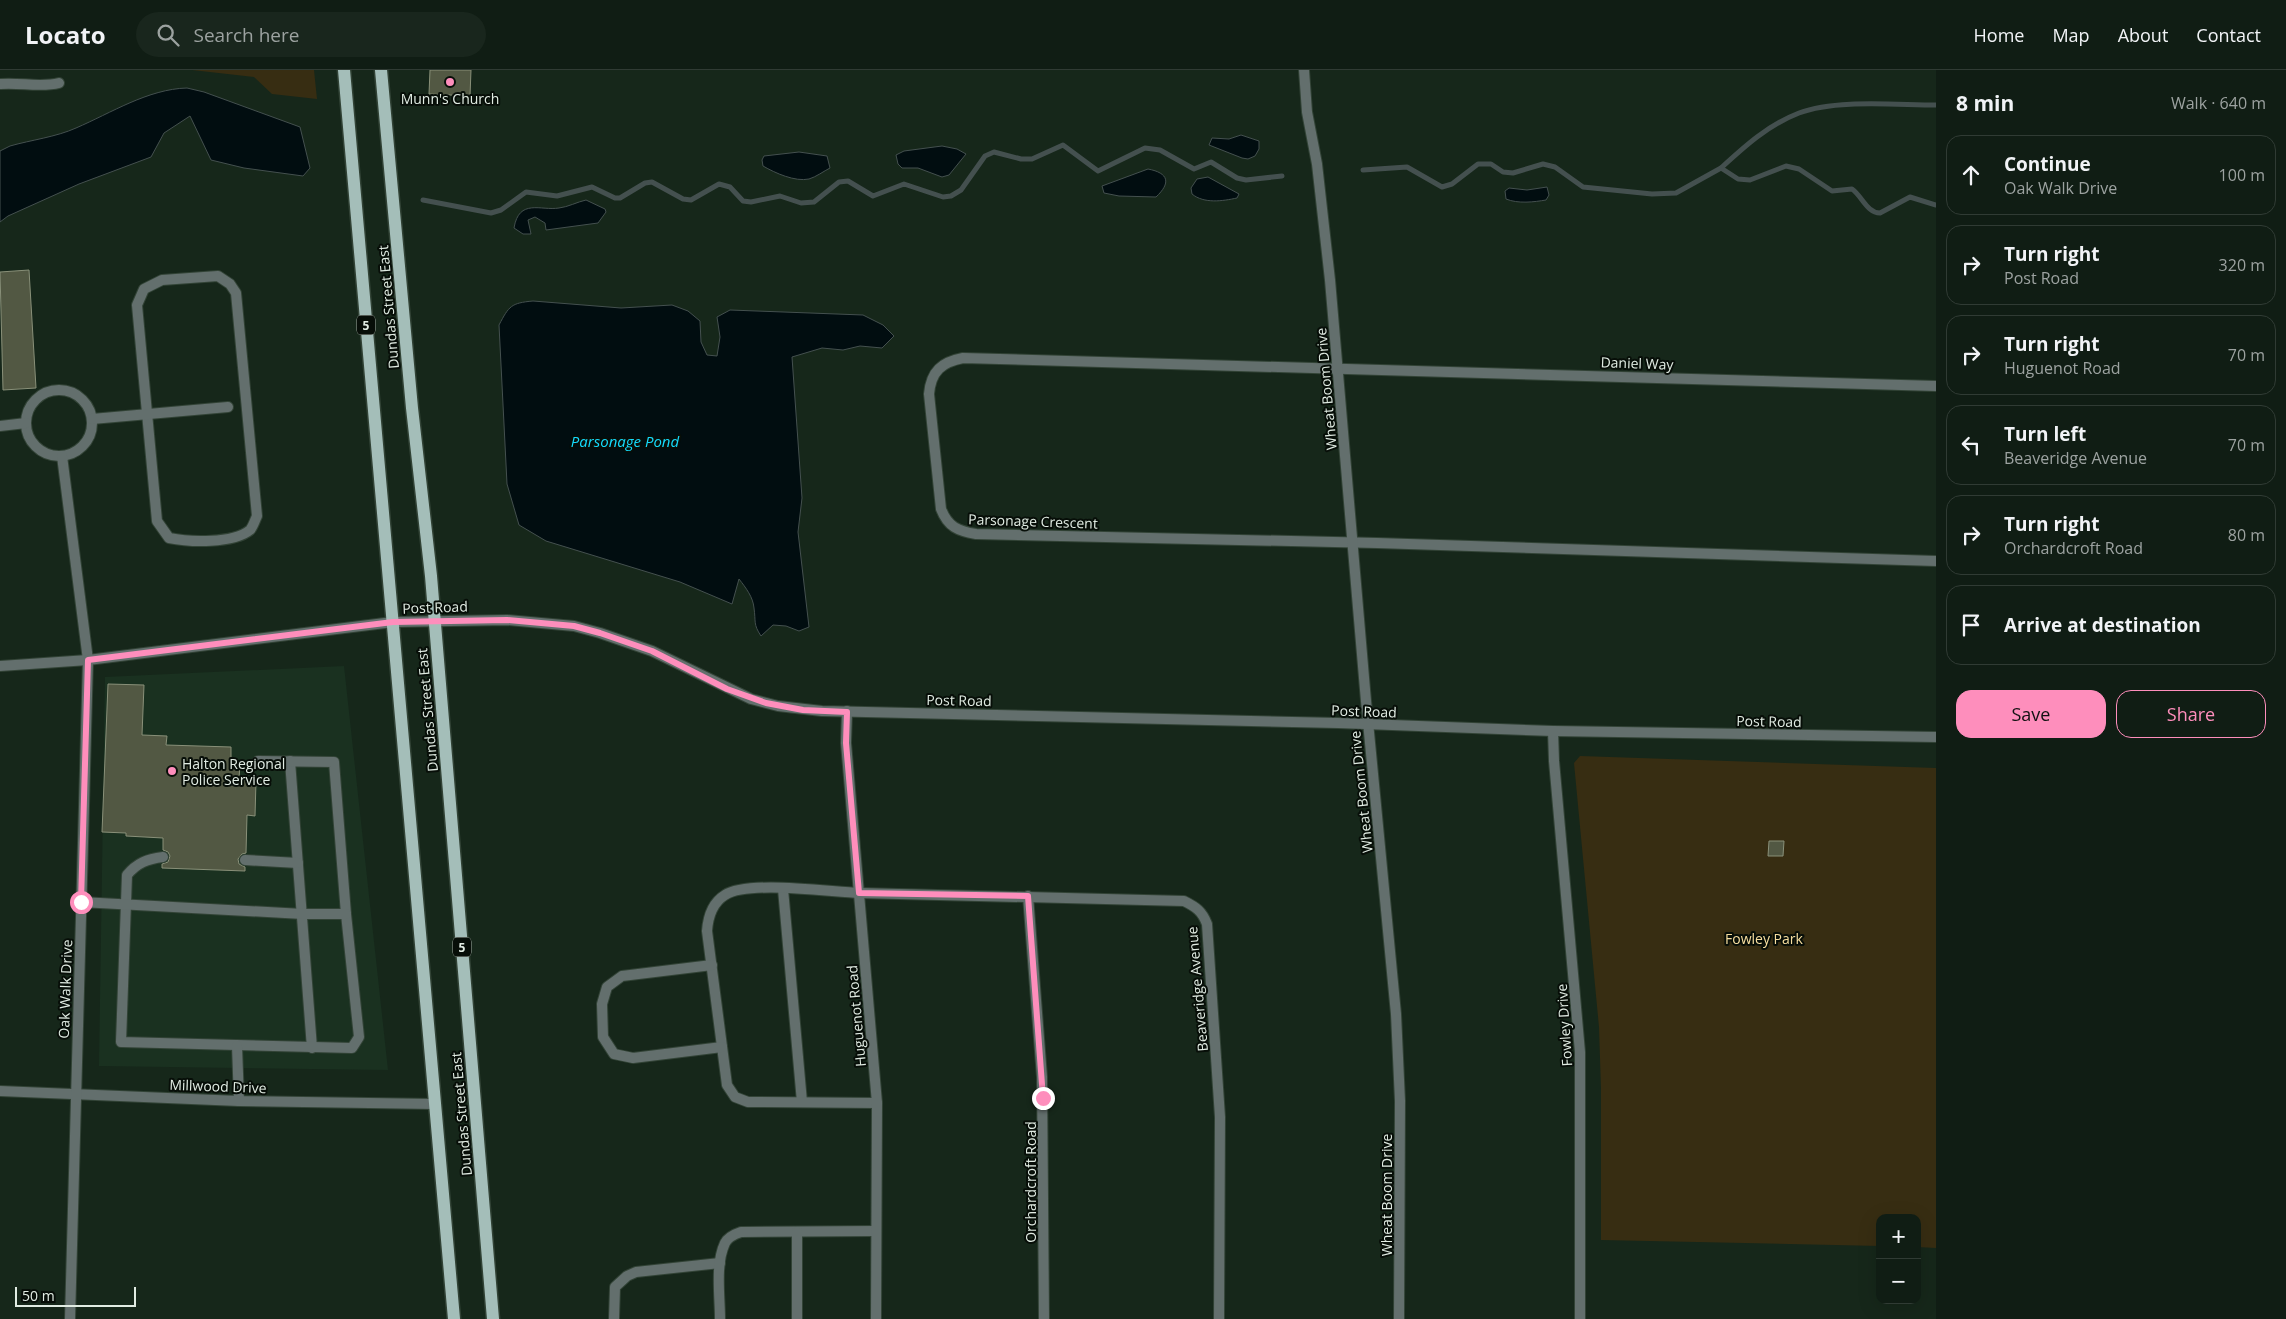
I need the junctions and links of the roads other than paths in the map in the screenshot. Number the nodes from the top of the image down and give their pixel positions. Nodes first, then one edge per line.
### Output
1 (344, 70) edge
2 (381, 70) edge
3 (1304, 70) edge
4 (1309, 70) edge
5 (58, 83) dead end
6 (0, 84) edge
7 (1310, 115) junction
8 (1338, 368) junction
9 (1936, 386) edge
10 (228, 407) dead end
11 (148, 412) junction
12 (92, 419) junction
13 (26, 423) junction
14 (0, 426) edge
15 (62, 456) junction
16 (1353, 543) junction
17 (1936, 561) edge
18 (393, 622) junction
19 (435, 622) junction
20 (88, 660) junction
21 (0, 666) edge
22 (847, 712) junction
23 (1368, 725) junction
24 (1554, 731) junction
25 (1936, 737) edge
26 (258, 761) dead end
27 (290, 761) junction
28 (162, 857) dead end
29 (245, 860) dead end
30 (298, 863) junction
31 (783, 889) junction
32 (859, 893) junction
33 (1028, 896) junction
34 (81, 902) junction
35 (124, 904) junction
36 (303, 914) junction
37 (346, 914) junction
38 (712, 965) junction
39 (237, 1046) junction
40 (722, 1047) junction
41 (312, 1048) junction
42 (0, 1091) edge
43 (76, 1094) junction
44 (239, 1101) junction
45 (802, 1102) junction
46 (877, 1103) junction
47 (435, 1104) junction
48 (876, 1231) junction
49 (797, 1232) junction
50 (720, 1263) junction
51 (70, 1319) edge
52 (454, 1319) edge
53 (494, 1319) edge
54 (614, 1319) edge
55 (720, 1319) edge
56 (797, 1319) edge
57 (876, 1319) edge
58 (1044, 1319) edge
59 (1219, 1319) edge
60 (1399, 1319) edge
61 (1580, 1319) edge

1 - 18 main road, Dundas Street East / 5
2 - 19 main road, Dundas Street East / 5
3 - 7 street, Wheat Boom Drive
4 - 7 street, Wheat Boom Drive
5 - 6 street
7 - 8 street, Wheat Boom Drive
8 - 9 street, Daniel Way
8 - 16 street, Wheat Boom Drive
8 - 16 street, Parsonage Crescent
10 - 11 street
11 - 11 street
11 - 12 street
12 - 13 street
12 - 15 street
13 - 14 street
13 - 15 street
15 - 20 street, Oak Walk Drive
16 - 17 street
16 - 23 street, Wheat Boom Drive
18 - 19 street, Post Road
18 - 20 street, Post Road
18 - 47 main road, Dundas Street East / 5
19 - 22 street, Post Road
19 - 53 main road, Dundas Street East / 5
20 - 21 street, Post Road
20 - 34 street, Oak Walk Drive
22 - 23 street, Post Road
22 - 32 street, Huguenot Road
23 - 24 street, Post Road
23 - 60 street, Wheat Boom Drive
24 - 25 street, Post Road
24 - 61 street, Fowley Drive
26 - 27 street
27 - 30 street
27 - 37 street
28 - 35 street
29 - 30 street
30 - 36 street
31 - 32 street, Beaveridge Avenue
31 - 38 street, Beaveridge Avenue
31 - 45 street
32 - 33 street, Beaveridge Avenue
32 - 46 street, Huguenot Road
33 - 58 street, Orchardcroft Road
33 - 59 street, Beaveridge Avenue
34 - 35 street
34 - 43 street, Oak Walk Drive
35 - 36 street
35 - 39 street
36 - 37 street
36 - 41 street
37 - 41 street
38 - 40 street, Beaveridge Avenue
38 - 40 street
39 - 41 street
39 - 44 street
40 - 45 street, Beaveridge Avenue
42 - 43 street, Millwood Drive
43 - 44 street, Millwood Drive
43 - 51 street, Oak Walk Drive
44 - 47 street, Millwood Drive
45 - 46 street, Beaveridge Avenue
46 - 48 street, Huguenot Road
47 - 52 main road, Dundas Street East / 5
48 - 49 street
48 - 57 street, Huguenot Road
49 - 50 street
49 - 56 street
50 - 54 street
50 - 55 street

